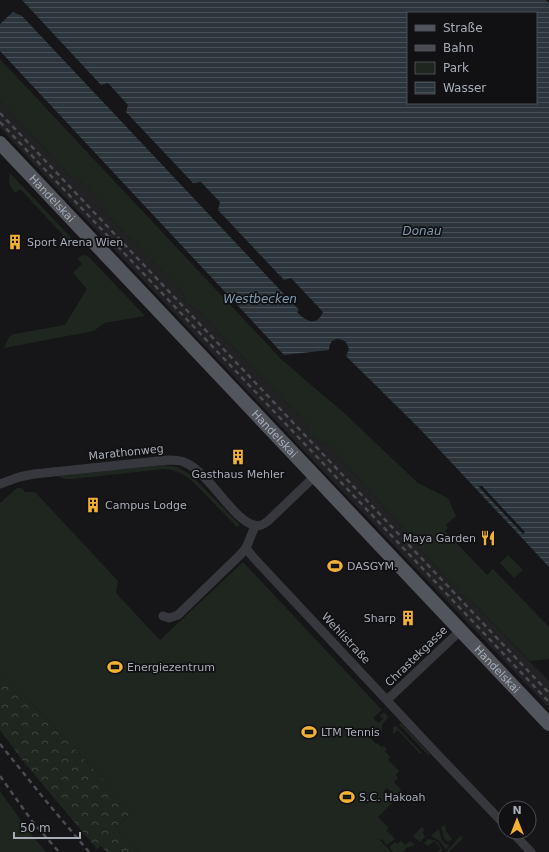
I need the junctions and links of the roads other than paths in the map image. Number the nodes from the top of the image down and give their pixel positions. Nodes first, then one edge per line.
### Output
1 (0, 143) edge
2 (315, 476) junction
3 (0, 484) edge
4 (256, 526) junction
5 (246, 548) junction
6 (163, 616) dead end
7 (461, 630) junction
8 (387, 700) junction
9 (549, 724) edge
10 (497, 817) edge
11 (519, 840) edge
12 (530, 852) edge

1 - 2 main road, Handelskai
2 - 4 street
2 - 7 main road, Handelskai
3 - 4 street, Marathonweg
4 - 5 street
5 - 6 street
5 - 8 street, Wehlistraße
7 - 8 street, Chrastekgasse
7 - 9 main road, Handelskai
8 - 10 street, Wehlistraße
11 - 12 street

